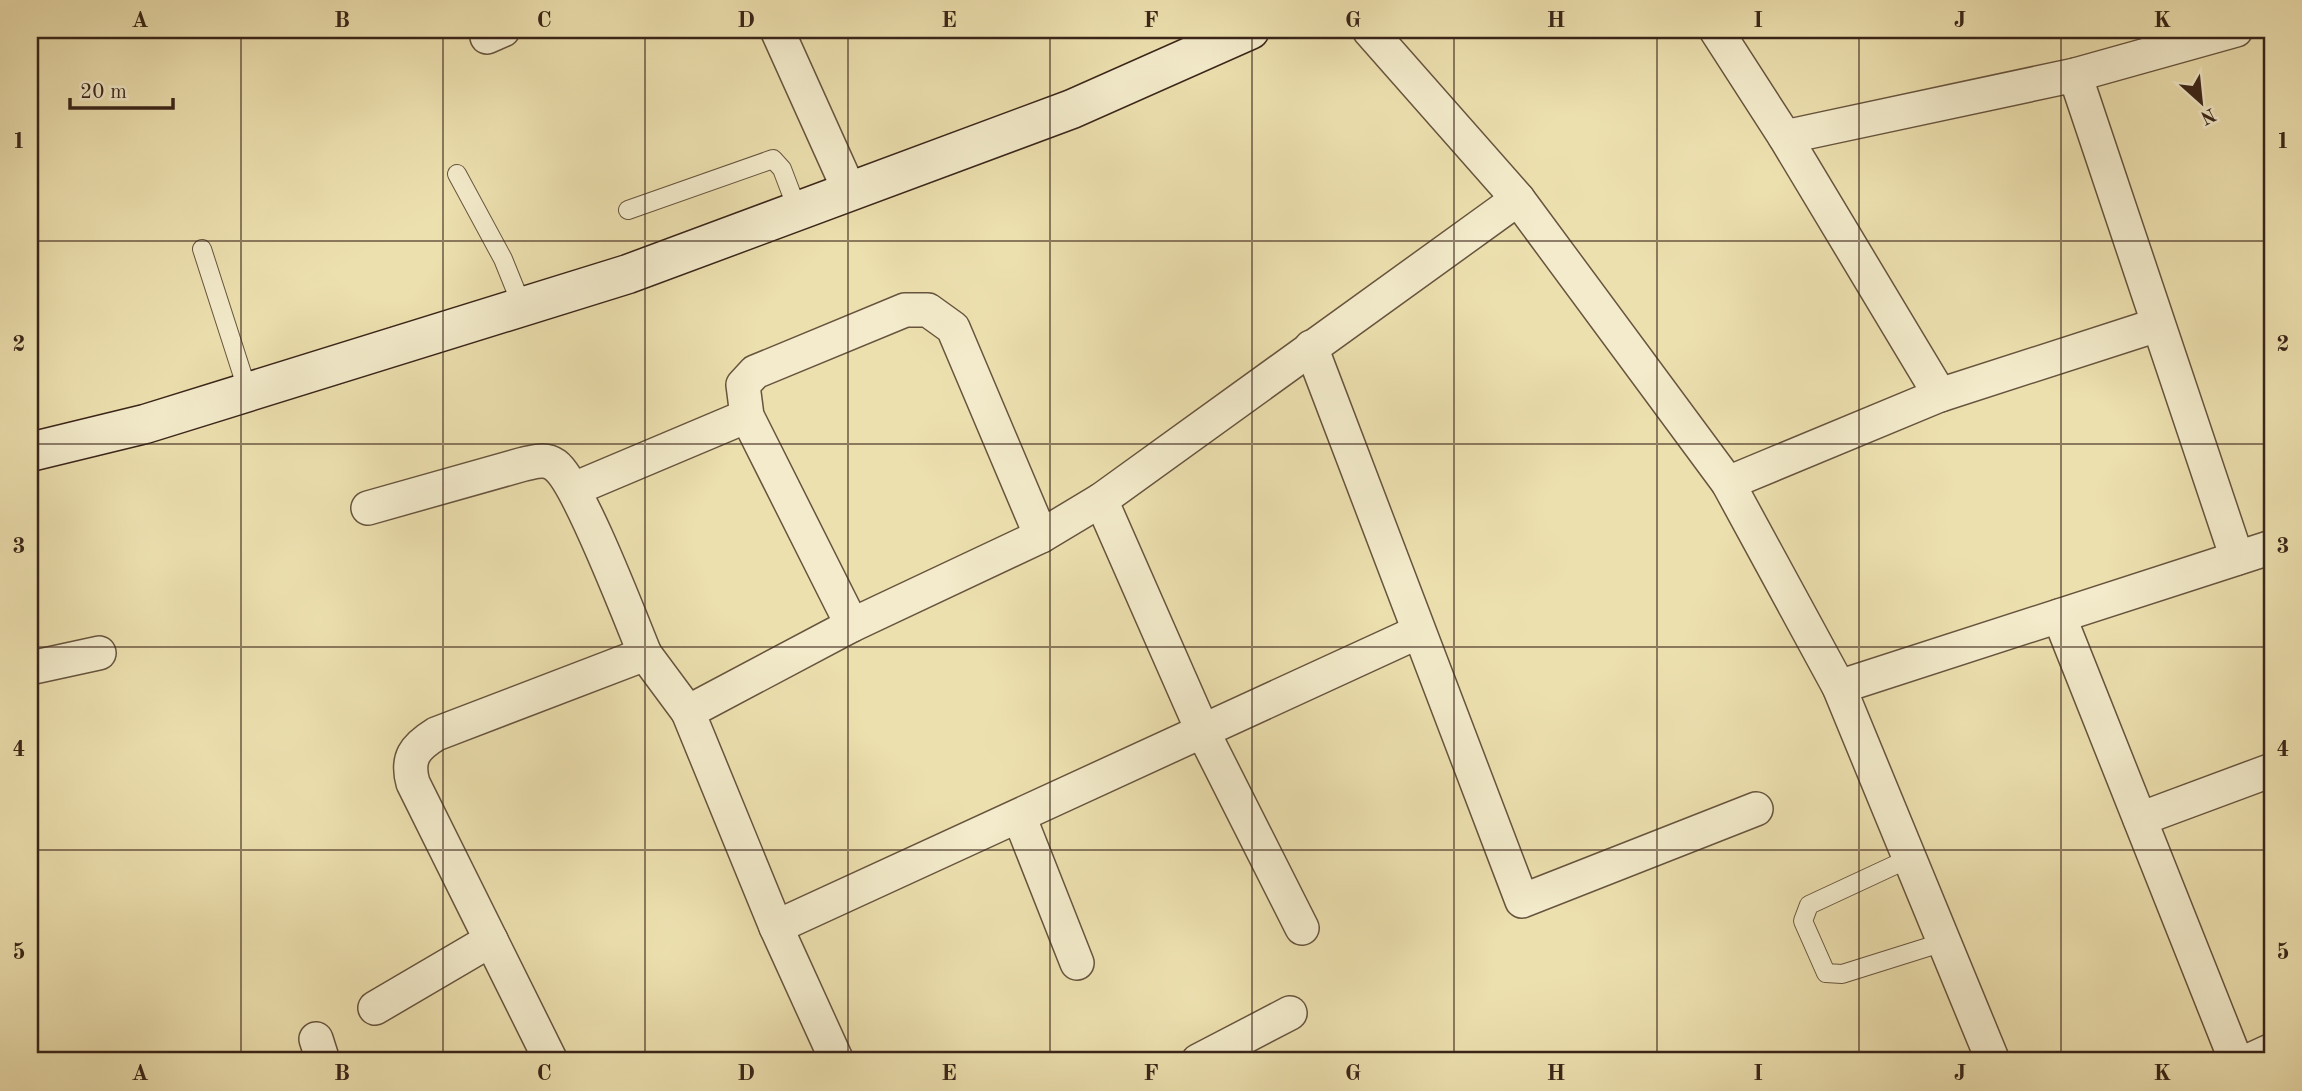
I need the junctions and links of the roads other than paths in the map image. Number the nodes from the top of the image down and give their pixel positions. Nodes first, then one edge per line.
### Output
1 (777, 30) edge
2 (1250, 30) edge
3 (1369, 30) edge
4 (1716, 30) edge
5 (2236, 30) edge
6 (2075, 75) junction
7 (1785, 137) junction
8 (457, 174) dead end
9 (849, 191) junction
10 (1518, 199) junction
11 (628, 210) dead end
12 (798, 211) junction
13 (202, 249) dead end
14 (522, 306) junction
15 (2157, 325) junction
16 (1311, 347) junction
17 (248, 392) junction
18 (1940, 394) junction
19 (747, 416) junction
20 (30, 452) edge
21 (1728, 483) junction
22 (574, 489) junction
23 (1101, 500) junction
24 (368, 508) dead end
25 (1041, 536) junction
26 (2272, 547) edge
27 (2237, 558) junction
28 (2059, 616) junction
29 (852, 625) junction
30 (1418, 632) junction
31 (99, 653) dead end
32 (645, 654) junction
33 (30, 668) edge
34 (1839, 687) junction
35 (688, 712) junction
36 (1203, 732) junction
37 (2272, 771) edge
38 (1756, 809) dead end
39 (1019, 816) junction
40 (2140, 819) junction
41 (1910, 858) junction
42 (776, 927) junction
43 (1302, 928) dead end
44 (491, 940) junction
45 (1944, 942) junction
46 (1077, 963) dead end
47 (375, 1007) dead end
48 (1290, 1013) dead end
49 (2272, 1050) edge
50 (551, 1061) edge
51 (837, 1061) edge
52 (1198, 1061) edge
53 (1993, 1061) edge
54 (2236, 1061) edge
55 (2249, 1061) edge

1 - 9 street
2 - 9 main road
3 - 10 street
4 - 7 street
5 - 6 street
6 - 7 street
6 - 15 street
7 - 18 street
8 - 14 lane
9 - 12 main road
10 - 16 street
10 - 21 street
11 - 12 lane
12 - 14 main road
13 - 17 lane
14 - 17 main road
15 - 18 street
15 - 27 street
16 - 23 street
16 - 30 street
17 - 20 main road
18 - 21 street
19 - 22 street
19 - 25 street
19 - 29 street
21 - 34 street
22 - 24 street
22 - 32 street
23 - 25 street
23 - 36 street
25 - 29 street
26 - 27 street
27 - 28 street
28 - 34 street
28 - 40 street
29 - 35 street
30 - 36 street
30 - 38 street
31 - 33 street
32 - 35 street
32 - 44 street
34 - 41 street
35 - 42 street
36 - 39 street
36 - 43 street
37 - 40 street
39 - 42 street
39 - 46 street
40 - 54 street
41 - 45 street
41 - 45 lane
42 - 51 street
44 - 47 street
44 - 50 street
45 - 53 street
48 - 52 street
49 - 55 street

